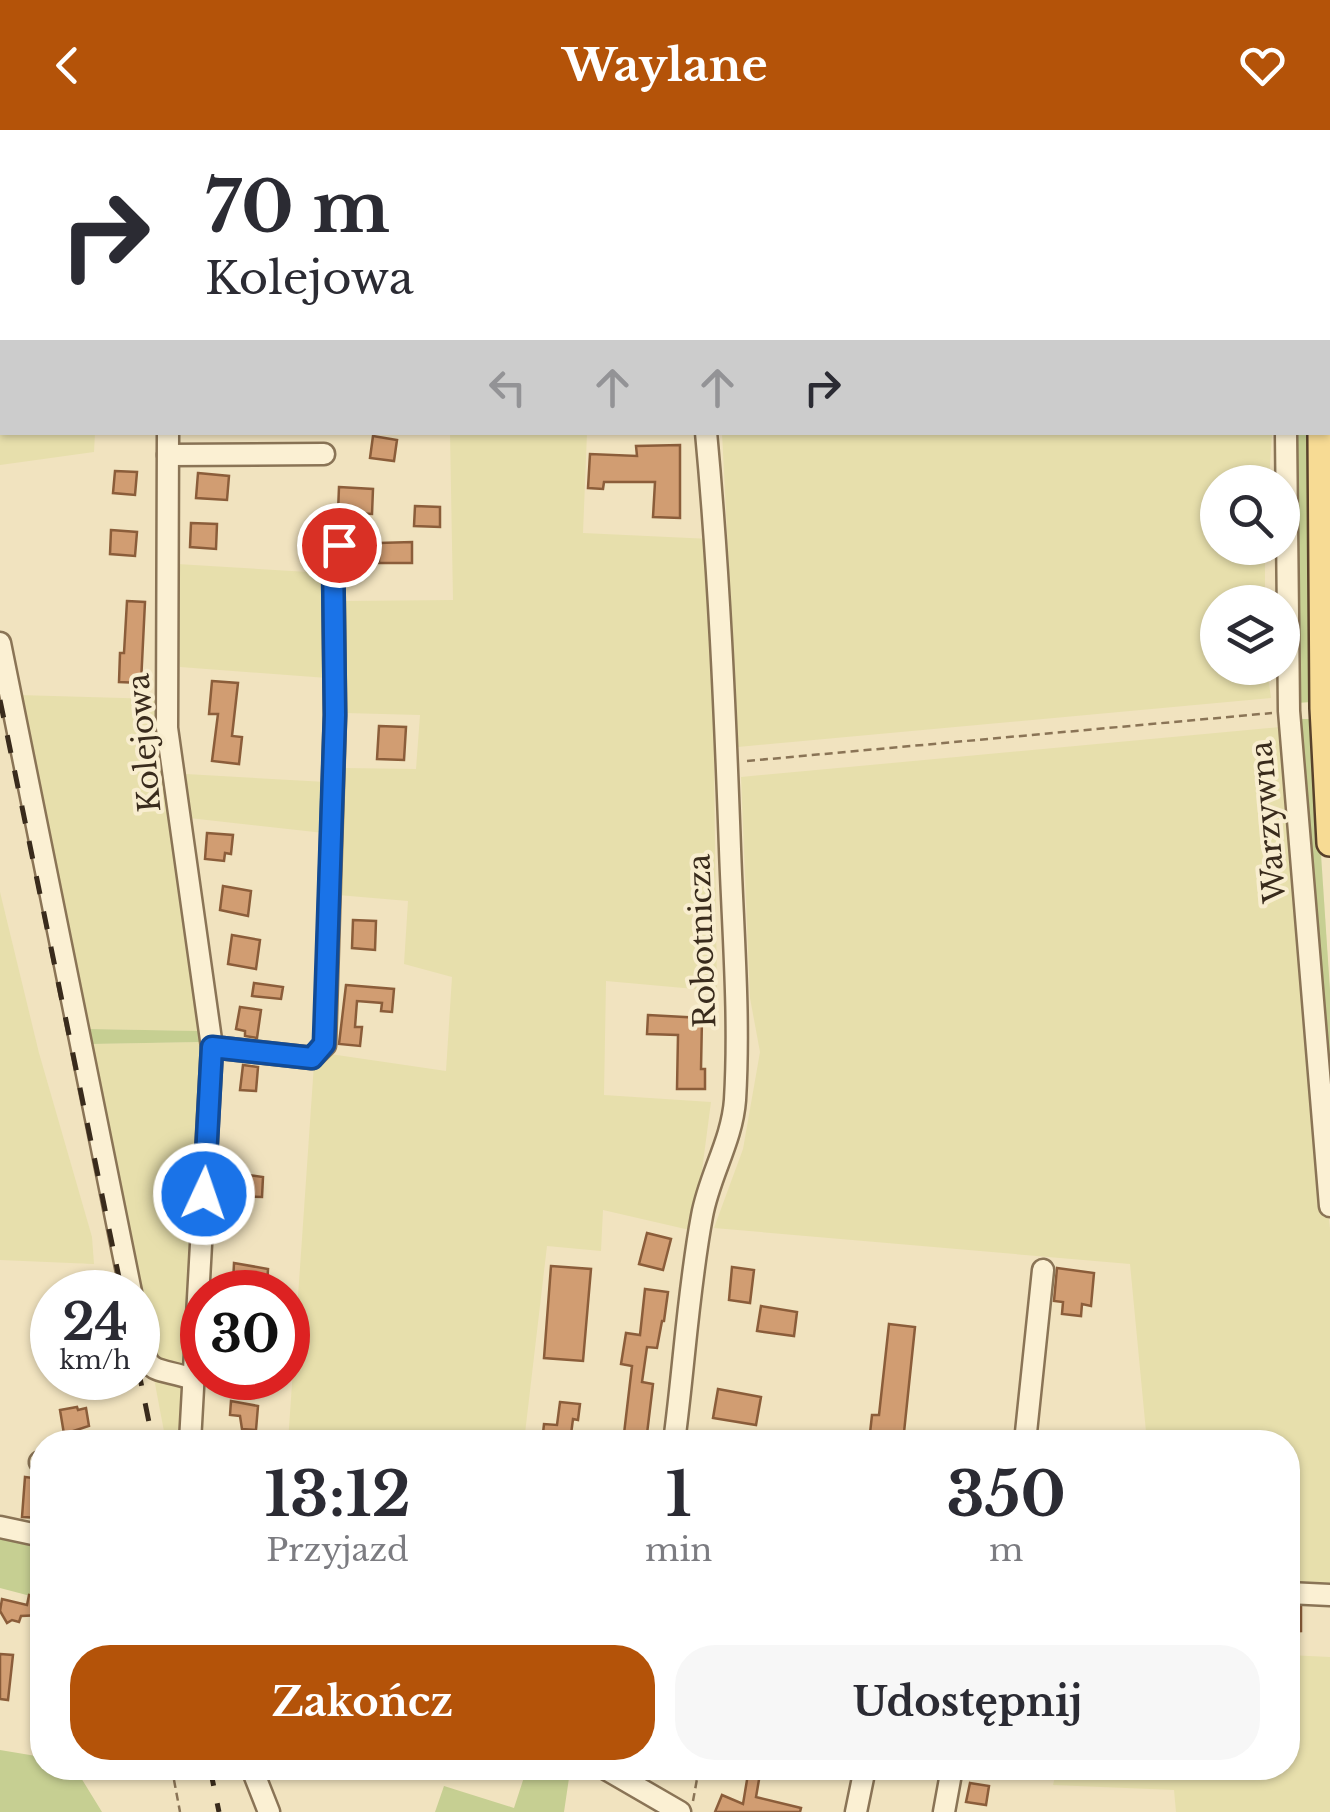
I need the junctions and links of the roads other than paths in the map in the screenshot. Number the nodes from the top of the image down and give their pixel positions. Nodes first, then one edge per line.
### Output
1 (168, 435) edge
2 (706, 435) edge
3 (1286, 435) edge
4 (1321, 435) edge
5 (324, 454) dead end
6 (168, 455) junction
7 (339, 545) dead end
8 (0, 643) edge
9 (1330, 843) edge
10 (212, 1047) junction
11 (1330, 1206) edge
12 (126, 1270) edge
13 (199, 1270) edge
14 (1043, 1270) dead end
15 (192, 1400) edge
16 (191, 1430) edge
17 (675, 1430) edge
18 (1025, 1430) edge
19 (0, 1527) edge
20 (30, 1533) edge
21 (1300, 1594) edge
22 (1330, 1595) edge
23 (259, 1780) edge
24 (630, 1780) edge
25 (862, 1780) edge
26 (950, 1780) edge
27 (269, 1812) edge
28 (680, 1812) edge
29 (856, 1812) edge
30 (944, 1812) edge

1 - 6 street, Kolejowa
2 - 17 street, Robotnicza
3 - 11 street, Warzywna
4 - 9 main road
5 - 6 street
6 - 10 street, Kolejowa
7 - 10 street
8 - 12 street
10 - 13 street, Kolejowa
14 - 18 street
15 - 16 street, Kolejowa
19 - 20 street
21 - 22 street
23 - 27 street
24 - 28 street
25 - 29 street
26 - 30 street

